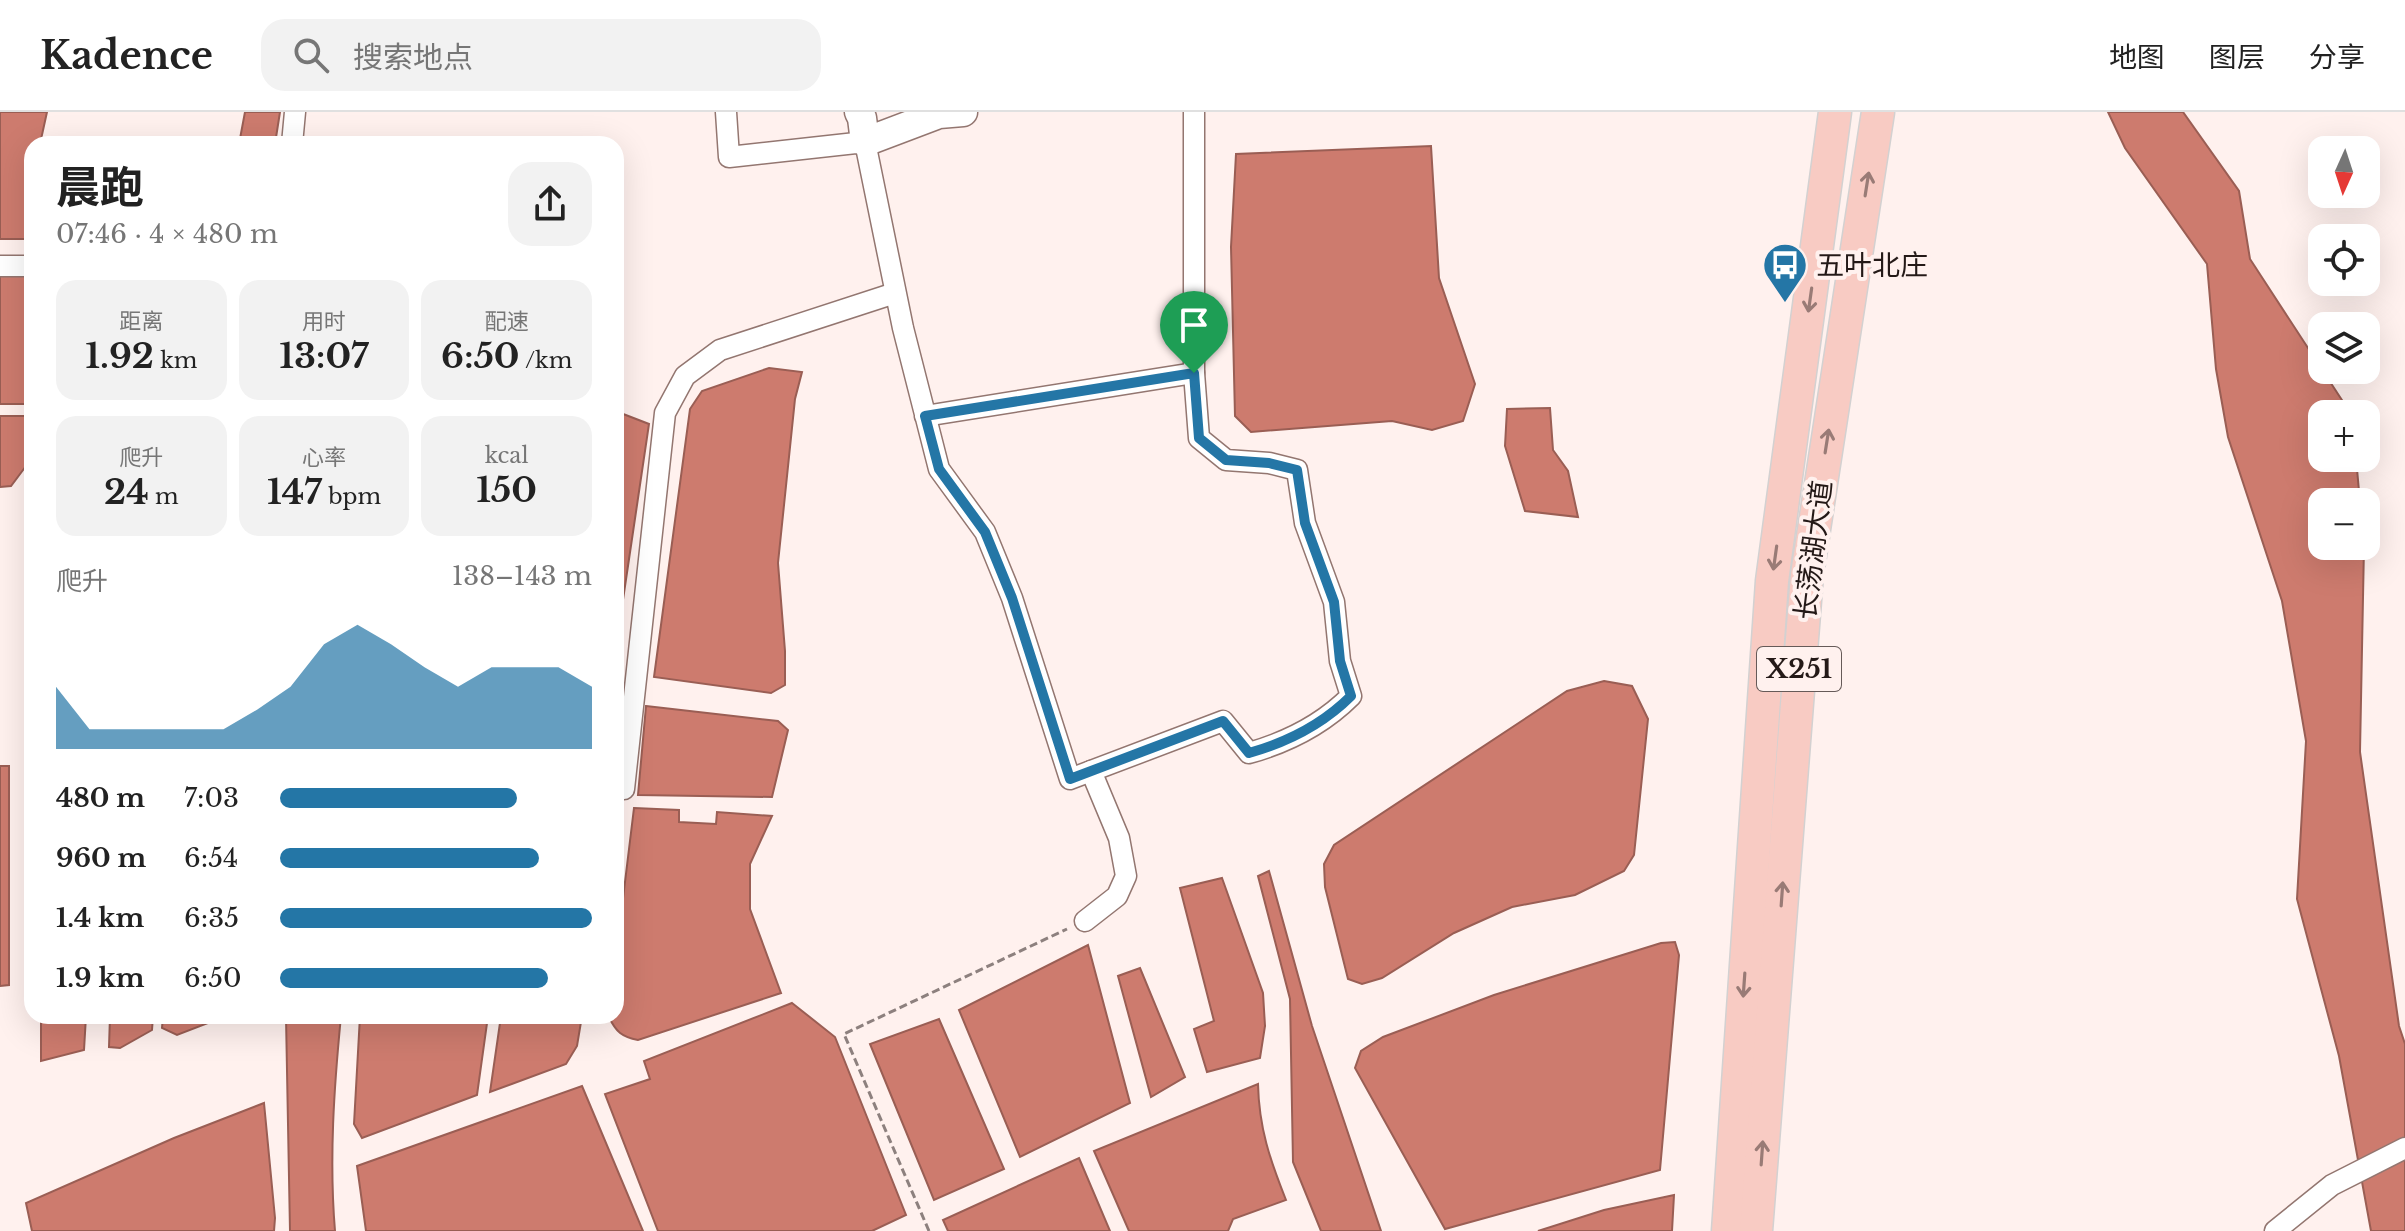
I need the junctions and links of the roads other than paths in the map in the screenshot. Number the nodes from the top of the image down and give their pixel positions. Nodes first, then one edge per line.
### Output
1 (295, 112) edge
2 (726, 112) edge
3 (859, 112) edge
4 (963, 112) edge
5 (1194, 112) edge
6 (1835, 112) edge
7 (1878, 112) edge
8 (293, 136) edge
9 (865, 142) junction
10 (0, 266) edge
11 (24, 266) edge
12 (895, 293) junction
13 (1194, 373) junction
14 (925, 416) junction
15 (1091, 771) junction
16 (624, 789) dead end
17 (1085, 921) road end
18 (2405, 1148) edge
19 (1728, 1231) edge
20 (1756, 1231) edge
21 (2275, 1231) edge

1 - 8 street
2 - 9 street
3 - 9 street
4 - 9 street
5 - 13 street
6 -> 19 main road, 长荡湖大道 / X251
20 -> 7 main road, 长荡湖大道 / X251
9 - 12 street
10 - 11 street
12 - 14 street
12 - 16 street
13 - 14 street
13 - 15 street
14 - 15 street
15 - 17 street
18 - 21 street

